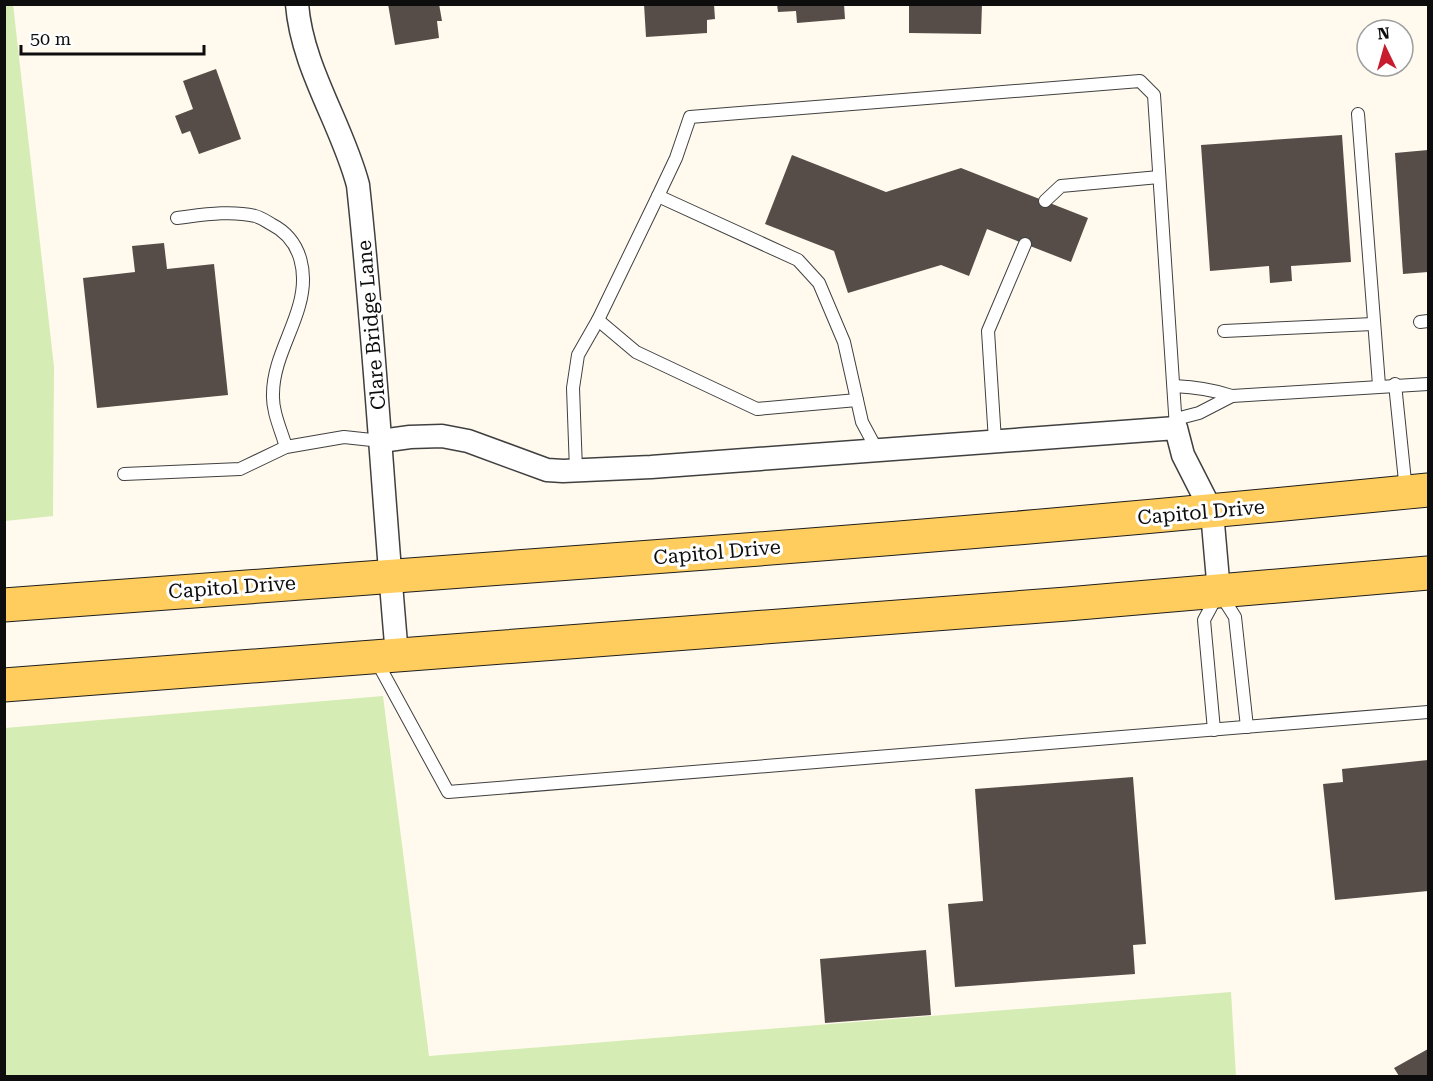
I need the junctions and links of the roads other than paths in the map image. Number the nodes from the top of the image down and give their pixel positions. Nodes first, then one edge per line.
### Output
1 (297, 4) edge
2 (1358, 114) dead end
3 (1159, 177) junction
4 (658, 196) junction
5 (1045, 201) dead end
6 (177, 218) dead end
7 (1025, 244) dead end
8 (598, 320) junction
9 (1373, 324) junction
10 (1224, 331) dead end
11 (1395, 384) junction
12 (1428, 384) edge
13 (1174, 386) junction
14 (1379, 386) junction
15 (1232, 396) junction
16 (857, 400) junction
17 (1176, 424) junction
18 (381, 441) junction
19 (995, 441) junction
20 (285, 447) junction
21 (877, 450) junction
22 (576, 470) junction
23 (124, 474) dead end
24 (1418, 491) edge
25 (1212, 512) junction
26 (1428, 573) edge
27 (390, 575) junction
28 (1219, 592) junction
29 (4, 605) edge
30 (385, 656) junction
31 (4, 685) edge
32 (1428, 712) edge
33 (1247, 727) junction
34 (1214, 730) junction

1 - 18 street, Clare Bridge Lane
2 - 9 lane
3 - 4 lane
3 - 5 lane
3 - 13 lane
4 - 8 lane
4 - 16 lane
6 - 20 lane
7 - 19 lane
8 - 16 lane
8 - 22 lane
9 - 10 lane
9 - 14 lane
11 - 12 lane
11 - 14 lane
11 - 24 lane
13 - 15 lane
13 - 17 lane
14 - 15 lane
15 - 17 lane
16 - 21 lane
17 - 19 street
17 - 25 street
18 - 20 lane
18 - 22 street
18 - 27 street, Clare Bridge Lane
19 - 21 street
20 - 23 lane
21 - 22 street
24 - 25 main road, Capitol Drive
25 - 27 main road, Capitol Drive
25 - 28 street
26 - 28 main road
27 - 29 main road, Capitol Drive
27 - 30 street, Clare Bridge Lane
28 - 30 main road
28 - 33 lane
28 - 34 lane
30 - 31 main road
30 - 34 lane
32 - 33 lane
33 - 34 lane

